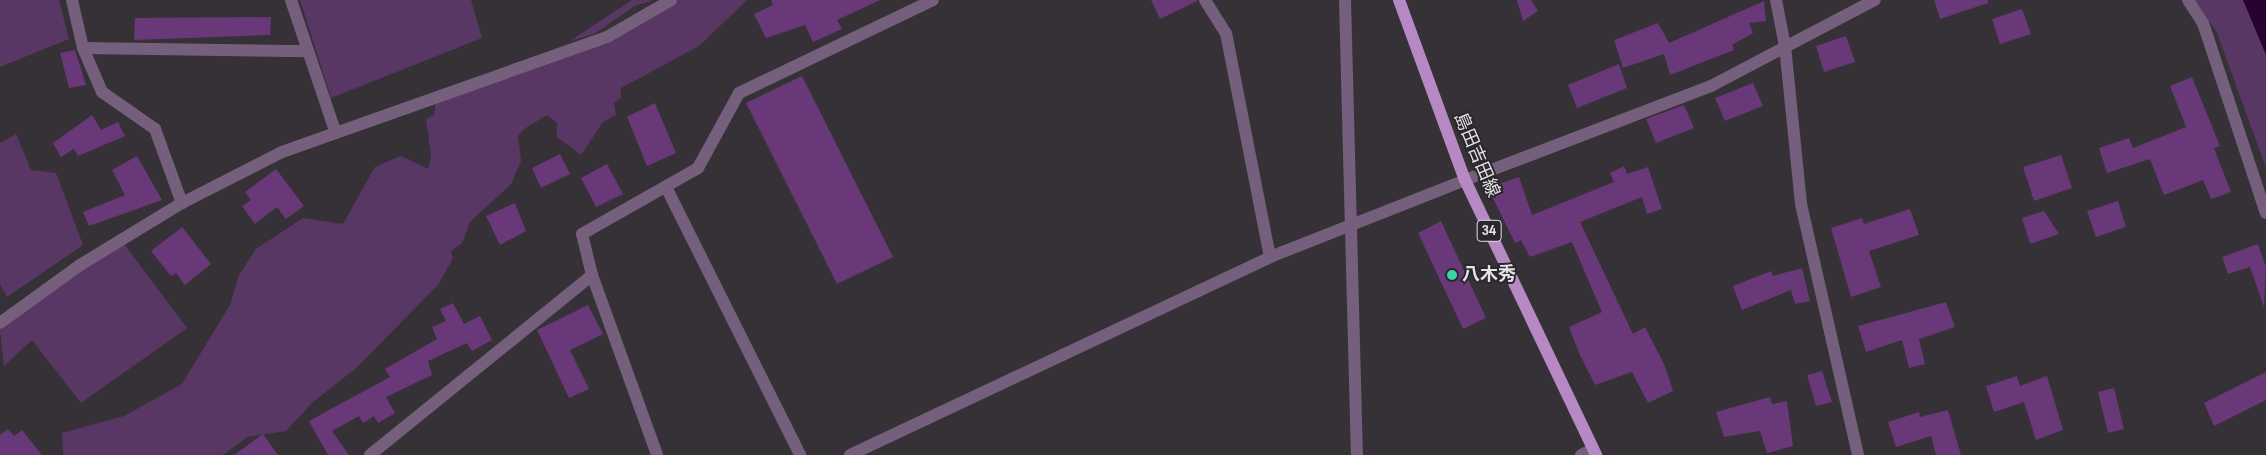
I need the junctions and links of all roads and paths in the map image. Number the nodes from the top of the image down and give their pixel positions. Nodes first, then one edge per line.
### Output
1 (72, 0) edge
2 (291, 0) edge
3 (671, 0) edge
4 (933, 0) edge
5 (1205, 0) edge
6 (1345, 0) edge
7 (1399, 0) edge
8 (1776, 0) edge
9 (1876, 0) edge
10 (2188, 0) edge
11 (1785, 46) junction
12 (83, 48) junction
13 (308, 51) junction
14 (335, 131) junction
15 (1465, 180) junction
16 (666, 187) junction
17 (182, 203) junction
18 (2266, 213) edge
19 (1350, 224) junction
20 (1270, 257) junction
21 (592, 275) junction
22 (0, 323) edge
23 (1590, 453) edge
24 (370, 455) edge
25 (657, 455) edge
26 (800, 455) edge
27 (850, 455) edge
28 (1357, 455) edge
29 (1858, 455) edge

1 - 12 street
2 - 13 street
3 - 14 street
4 - 16 street
5 - 20 street
6 - 19 street
7 - 15 main road, 島田吉田線 / 34
8 - 11 street
9 - 11 street
10 - 18 street
11 - 15 street
11 - 29 street
12 - 13 street
12 - 17 street
13 - 14 street
14 - 17 street
15 - 19 street
15 - 23 main road, 島田吉田線 / 34
16 - 21 street
16 - 26 street
17 - 22 street
19 - 20 street
19 - 28 street
20 - 27 street
21 - 24 street
21 - 25 street

